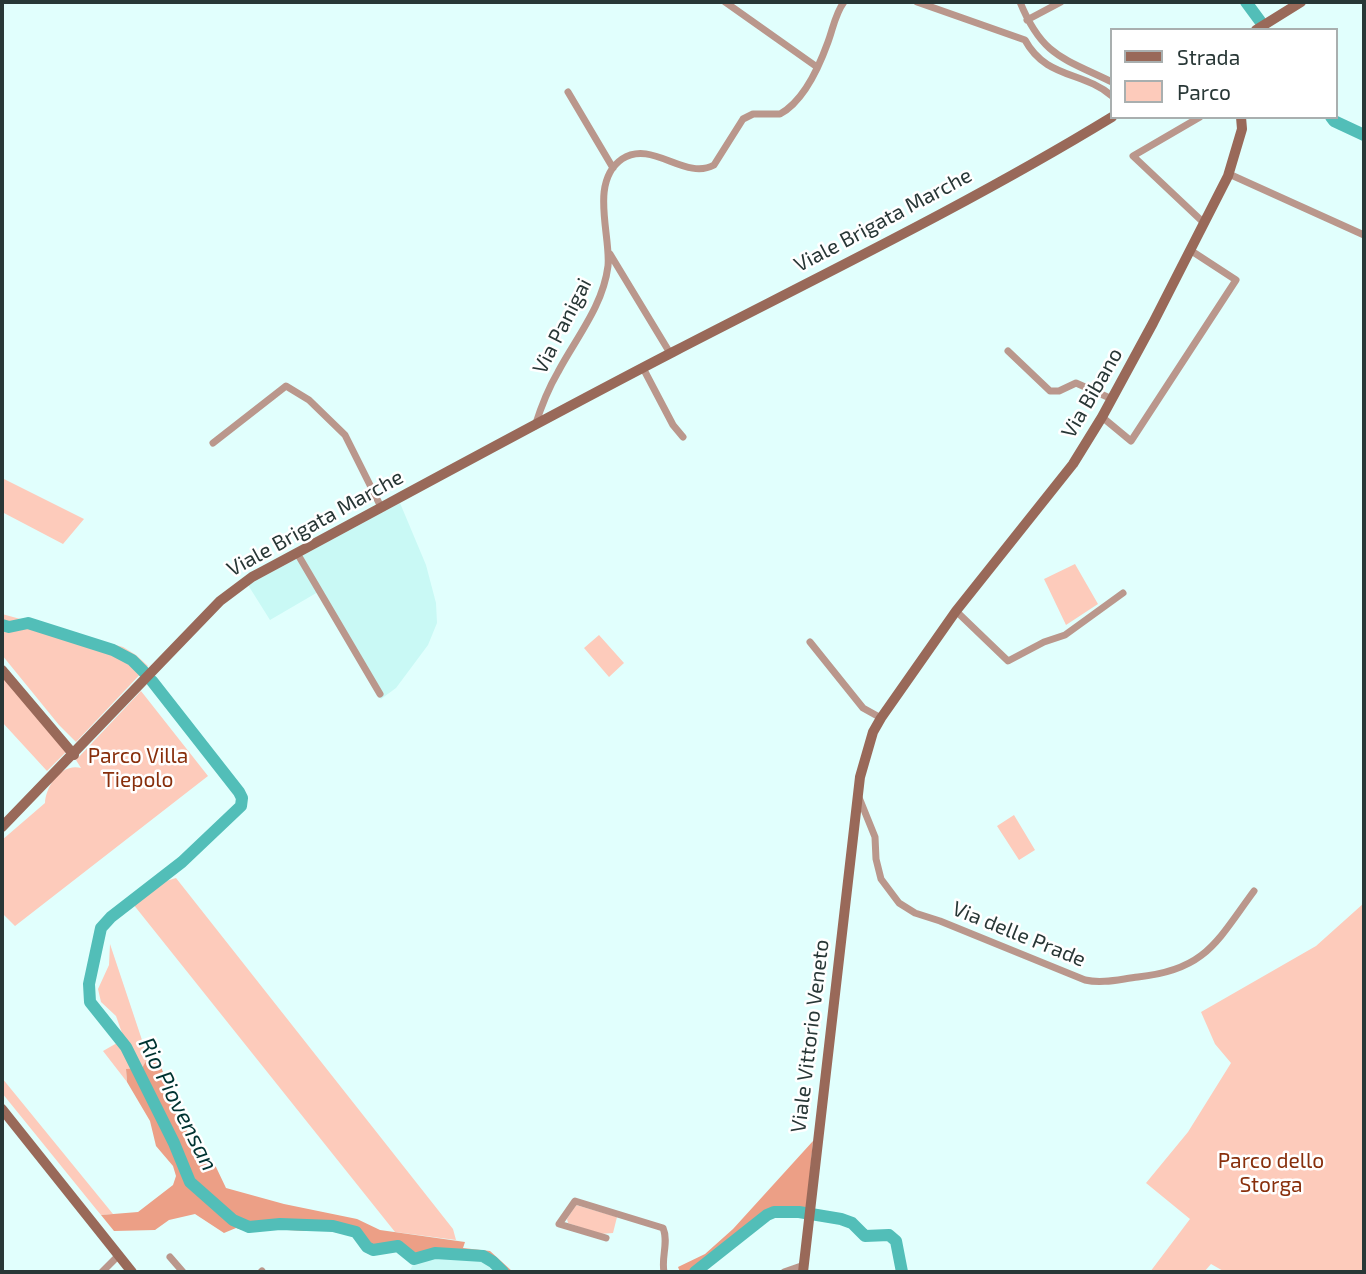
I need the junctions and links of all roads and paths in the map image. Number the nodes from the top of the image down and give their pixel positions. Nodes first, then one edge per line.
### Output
1 (725, 2) edge
2 (844, 2) edge
3 (917, 2) edge
4 (1020, 2) edge
5 (1061, 2) edge
6 (1301, 2) edge
7 (1027, 20) junction
8 (1259, 28) edge
9 (1036, 36) junction
10 (1026, 40) junction
11 (817, 67) junction
12 (1110, 81) edge
13 (568, 92) dead end
14 (1110, 95) edge
15 (1110, 118) edge
16 (1197, 119) edge
17 (1241, 119) edge
18 (613, 168) junction
19 (1229, 174) junction
20 (1204, 223) junction
21 (1364, 235) edge
22 (1190, 250) junction
23 (610, 254) dead end
24 (1008, 351) dead end
25 (670, 353) junction
26 (643, 368) junction
27 (1112, 399) junction
28 (1102, 417) junction
29 (534, 426) junction
30 (683, 437) dead end
31 (213, 443) dead end
32 (382, 507) junction
33 (297, 553) junction
34 (1123, 593) dead end
35 (956, 611) junction
36 (810, 642) dead end
37 (2, 670) edge
38 (380, 694) dead end
39 (881, 718) junction
40 (74, 755) junction
41 (858, 795) junction
42 (4, 821) edge
43 (849, 867) joint
44 (1254, 891) dead end
45 (2, 1109) edge
46 (606, 1238) dead end
47 (119, 1255) junction
48 (170, 1257) dead end
49 (804, 1268) edge
50 (102, 1272) edge
51 (132, 1272) edge
52 (183, 1272) edge
53 (664, 1272) edge
54 (784, 1272) edge

1 - 11 street
2 - 11 street
3 - 10 street
4 - 7 street
5 - 7 street
6 - 8 street
7 - 9 street
9 - 10 street
9 - 12 street
10 - 14 street
11 - 18 street
13 - 18 street
15 - 25 street, Viale Brigata Marche
16 - 20 street
17 - 19 street, Via Bibano
18 - 29 street, Via Panigai
19 - 20 street, Via Bibano
19 - 21 street
20 - 22 street, Via Bibano
22 - 27 street, Via Bibano
22 - 28 street
23 - 25 street
24 - 27 street, Via Bibano
25 - 26 street, Viale Brigata Marche
26 - 29 street, Viale Brigata Marche
26 - 30 street
27 - 28 street, Via Bibano
28 - 35 street, Via Bibano
29 - 32 street, Viale Brigata Marche
31 - 32 street
32 - 33 street, Viale Brigata Marche
33 - 38 street
33 - 40 street, Viale Brigata Marche
34 - 35 street
35 - 39 street, Via Bibano
36 - 39 street
37 - 40 street
39 - 41 street, Via Bibano
40 - 42 street, Viale Brigata Marche
41 - 43 street, Via Bibano
41 - 44 street, Via delle Prade
43 - 49 street, Viale Vittorio Veneto
45 - 47 street
46 - 53 street
47 - 50 street
47 - 51 street
48 - 52 street
49 - 54 street

